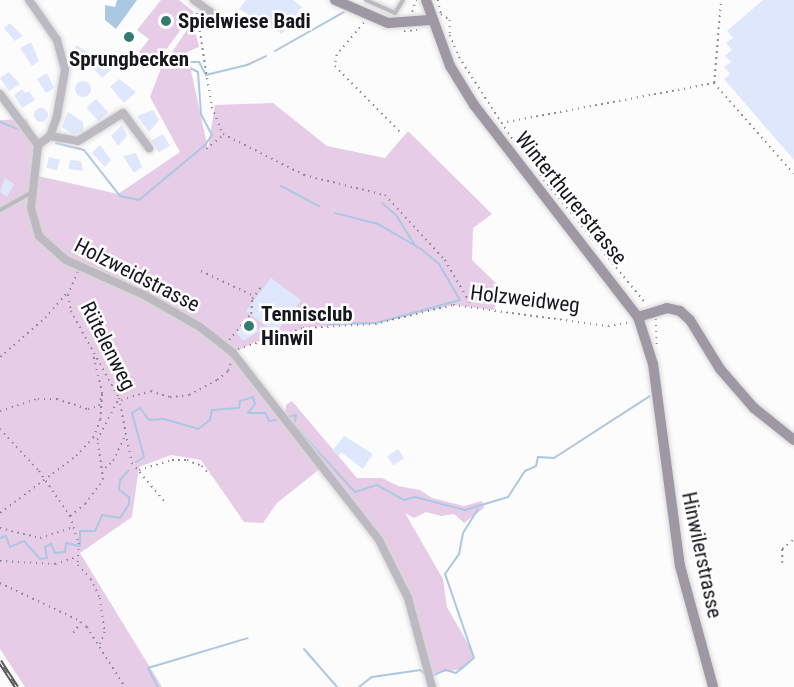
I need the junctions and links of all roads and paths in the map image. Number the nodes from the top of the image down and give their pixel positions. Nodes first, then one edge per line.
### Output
1 (29, 0) edge
2 (335, 0) edge
3 (366, 0) edge
4 (404, 0) edge
5 (416, 0) edge
6 (426, 0) edge
7 (438, 0) edge
8 (721, 0) edge
9 (197, 2) edge
10 (412, 12) dead end
11 (216, 16) dead end
12 (369, 18) junction
13 (430, 20) junction
14 (714, 83) junction
15 (0, 94) edge
16 (500, 123) junction
17 (402, 134) dead end
18 (223, 135) junction
19 (50, 136) junction
20 (38, 145) junction
21 (518, 147) dead end
22 (149, 148) dead end
23 (206, 149) dead end
24 (538, 172) dead end
25 (794, 174) edge
26 (31, 193) junction
27 (0, 210) edge
28 (80, 267) junction
29 (201, 271) dead end
30 (261, 287) dead end
31 (69, 291) junction
32 (255, 296) junction
33 (472, 306) junction
34 (652, 311) junction
35 (638, 317) junction
36 (225, 345) junction
37 (92, 352) junction
38 (234, 355) junction
39 (0, 357) edge
40 (653, 364) junction
41 (102, 394) junction
42 (120, 399) junction
43 (0, 411) edge
44 (0, 429) edge
45 (662, 430) joint
46 (126, 434) junction
47 (794, 440) edge
48 (104, 468) junction
49 (138, 471) junction
50 (210, 475) dead end
51 (45, 478) junction
52 (164, 501) dead end
53 (0, 513) edge
54 (70, 516) junction
55 (72, 527) junction
56 (0, 528) edge
57 (794, 539) edge
58 (77, 557) junction
59 (0, 561) edge
60 (782, 563) dead end
61 (0, 583) edge
62 (81, 622) junction
63 (73, 633) dead end
64 (100, 645) junction
65 (125, 687) edge
66 (432, 687) edge
67 (713, 687) edge

1 - 19 street
2 - 12 main road
3 - 4 lane
5 - 10 path
6 - 13 main road, Winterthurerstrasse
7 - 16 path
8 - 14 path
9 - 11 street
9 - 18 path
12 - 13 main road
12 - 17 path
13 - 35 main road, Winterthurerstrasse
14 - 16 path
14 - 25 path
15 - 20 street
16 - 21 path
18 - 23 path
18 - 33 path
19 - 20 street
19 - 22 street
20 - 26 street, Holzweidstrasse
24 - 34 path
26 - 27 lane
26 - 28 street, Holzweidstrasse
28 - 31 path, Rütelenweg
28 - 36 street, Holzweidstrasse
29 - 32 path
30 - 32 path
31 - 37 path, Rütelenweg
31 - 39 path
32 - 36 path
33 - 35 path, Holzweidweg
33 - 38 path, Holzweidweg
34 - 35 main road
34 - 40 path
34 - 47 main road
35 - 40 main road, Winterthurerstrasse
36 - 38 street, Holzweidstrasse
37 - 41 path
37 - 42 path, Rütelenweg
38 - 42 path
38 - 66 street, Holzweidstrasse
40 - 45 main road, Winterthurerstrasse
41 - 43 path
41 - 51 path
42 - 46 path, Rütelenweg
42 - 48 path
44 - 51 path
45 - 67 main road, Hinwilerstrasse
46 - 48 path
46 - 49 path, Rütelenweg
48 - 54 path
49 - 50 path
49 - 52 path, Rütelenweg
51 - 53 path
51 - 54 path
54 - 55 path
55 - 56 path
55 - 58 path
57 - 60 path
58 - 59 path
58 - 64 path
61 - 62 path
62 - 63 path
62 - 64 path
64 - 65 path

